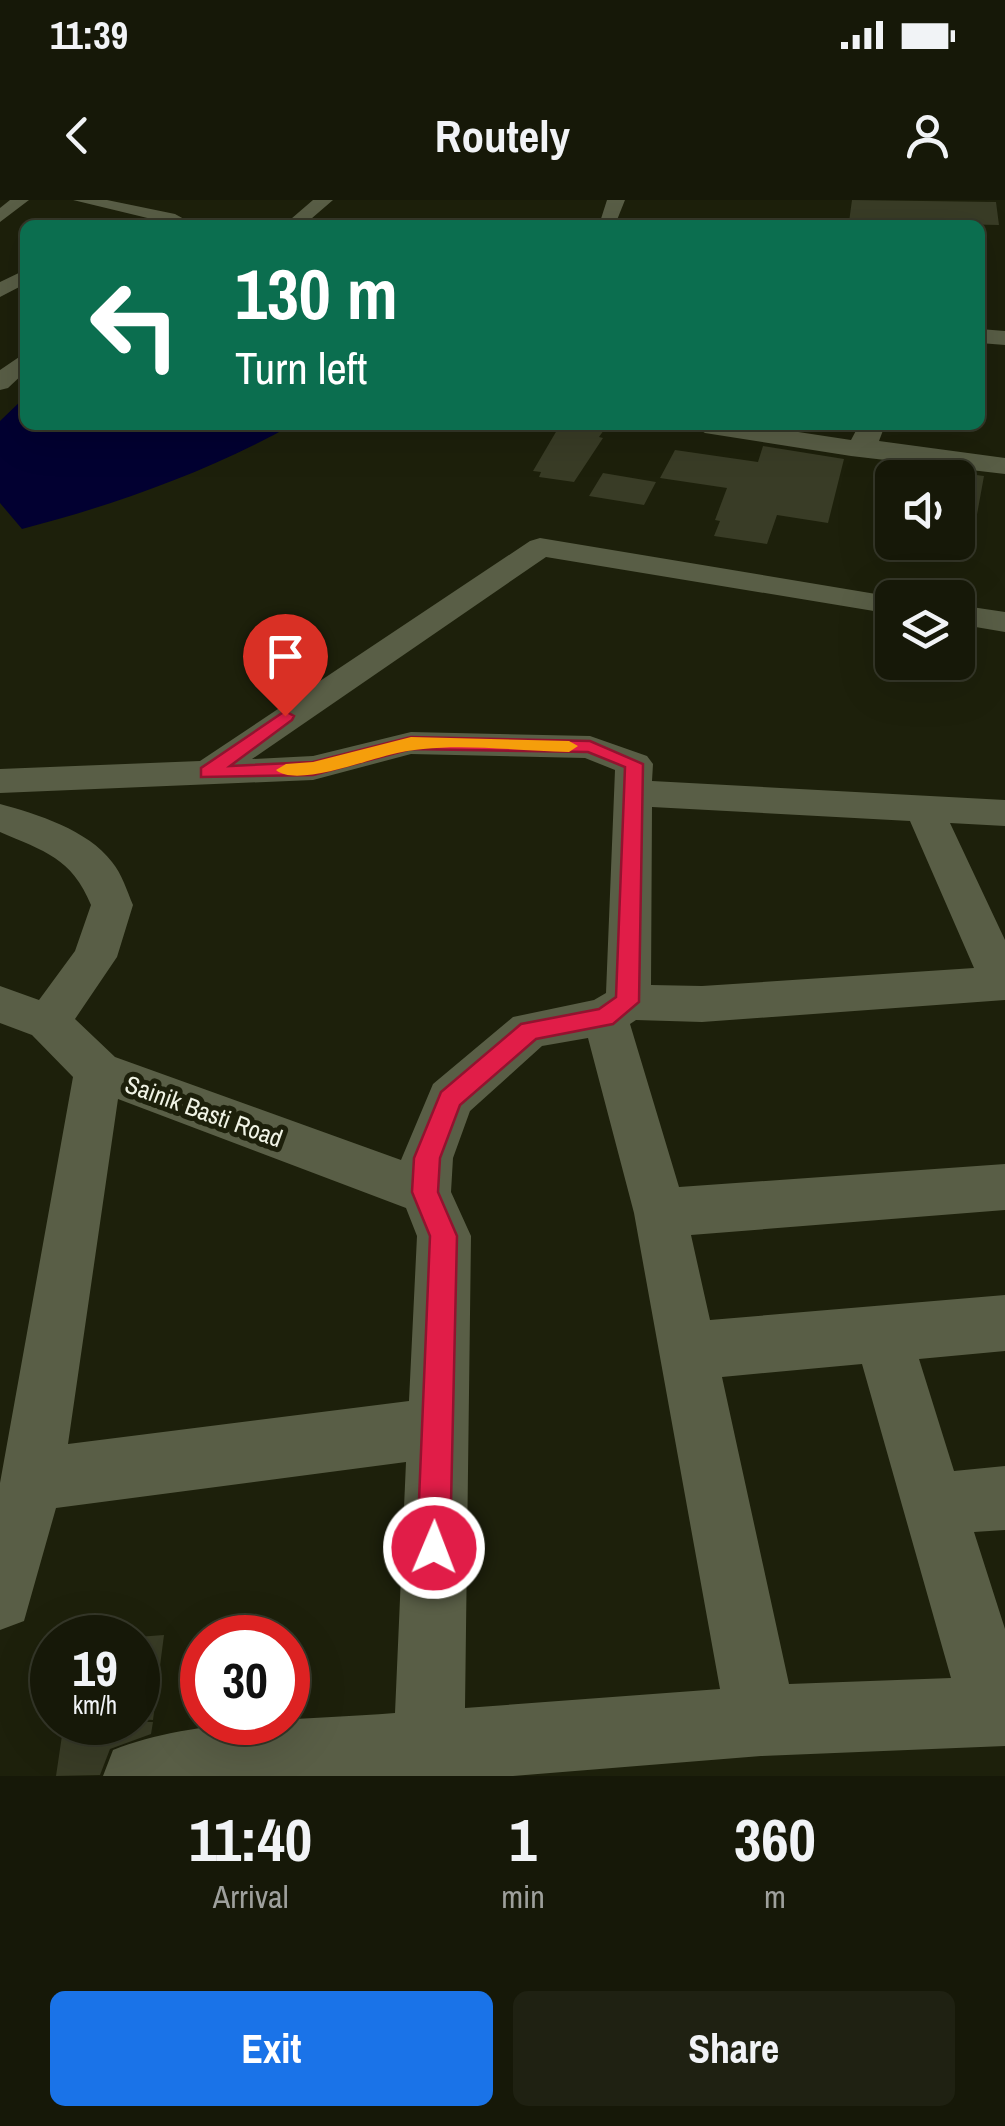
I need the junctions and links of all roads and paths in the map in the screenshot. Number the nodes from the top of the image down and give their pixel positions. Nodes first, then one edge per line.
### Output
1 (20, 200) edge
2 (82, 200) edge
3 (180, 200) edge
4 (324, 200) edge
5 (153, 214) junction
6 (0, 216) edge
7 (174, 220) edge
8 (299, 220) edge
9 (20, 365) edge
10 (0, 383) edge
11 (779, 430) edge
12 (868, 436) edge
13 (1005, 466) edge
14 (875, 603) edge
15 (975, 618) edge
16 (1005, 622) edge
17 (208, 773) junction
18 (0, 781) edge
19 (634, 793) junction
20 (926, 811) junction
21 (1005, 813) edge
22 (0, 817) edge
23 (1004, 983) edge
24 (0, 1004) edge
25 (616, 1009) junction
26 (48, 1022) junction
27 (98, 1071) junction
28 (1005, 1187) edge
29 (425, 1192) junction
30 (660, 1213) junction
31 (1005, 1323) edge
32 (882, 1334) junction
33 (687, 1351) junction
34 (436, 1428) junction
35 (32, 1480) junction
36 (1005, 1498) edge
37 (934, 1504) junction
38 (0, 1597) edge
39 (1001, 1711) edge
40 (761, 1721) junction
41 (429, 1747) junction
42 (232, 1769) edge
43 (139, 1776) edge

1 - 6 street
2 - 5 street
3 - 5 street
4 - 8 street
5 - 7 street
9 - 10 street
11 - 12 street
12 - 13 street
14 - 17 street
15 - 16 street
17 - 18 street
17 - 19 street
19 - 20 street
19 - 25 street
20 - 21 street
20 - 23 street
22 - 26 street
23 - 25 street
24 - 26 street, Sainik Basti Road
25 - 29 street
25 - 30 street
26 - 27 street, Sainik Basti Road
27 - 29 street, Sainik Basti Road
27 - 35 street
28 - 30 street
29 - 34 street
30 - 33 street
31 - 32 street
32 - 33 street
32 - 37 street
33 - 40 street
34 - 35 street
34 - 41 street
35 - 38 street
36 - 37 street
37 - 39 street
39 - 40 street
40 - 41 street
41 - 42 street
42 - 43 street

